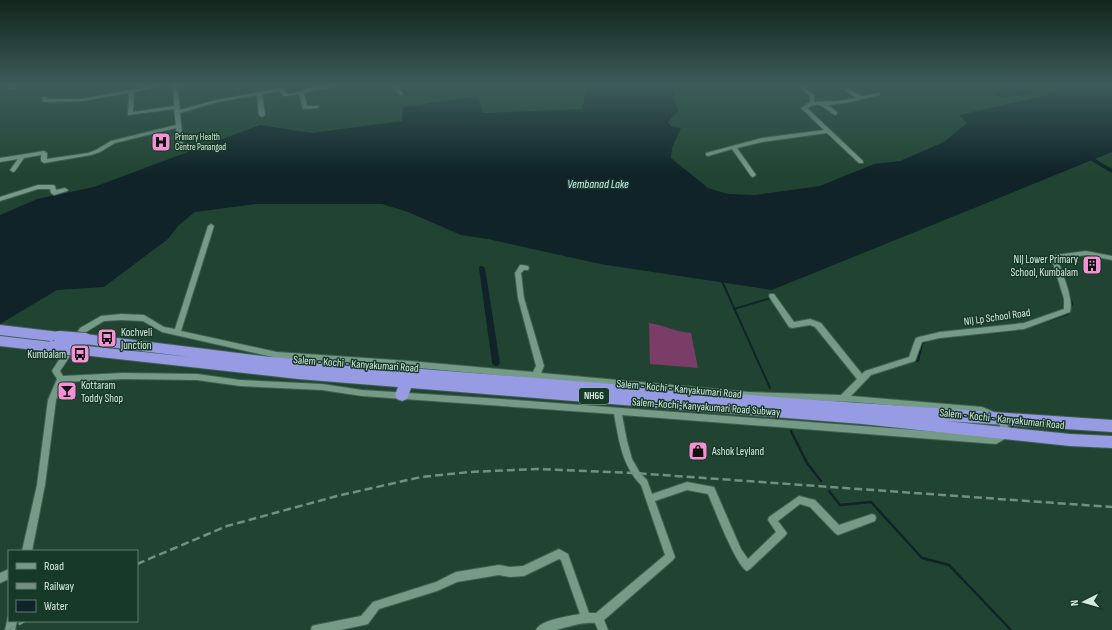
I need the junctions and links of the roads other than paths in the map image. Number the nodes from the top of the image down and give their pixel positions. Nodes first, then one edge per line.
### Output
1 (177, 114) edge
2 (811, 114) edge
3 (178, 126) junction
4 (829, 131) junction
5 (180, 144) dead end
6 (733, 147) junction
7 (708, 154) dead end
8 (22, 157) junction
9 (0, 160) edge
10 (861, 162) dead end
11 (13, 170) dead end
12 (753, 175) dead end
13 (66, 190) dead end
14 (0, 199) edge
15 (211, 226) dead end
16 (1112, 258) edge
17 (526, 268) dead end
18 (772, 296) dead end
19 (0, 330) edge
20 (177, 333) junction
21 (81, 340) junction
22 (0, 341) edge
23 (56, 342) junction
24 (536, 375) junction
25 (61, 379) junction
26 (861, 379) junction
27 (406, 382) junction
28 (402, 395) junction
29 (843, 398) junction
30 (618, 412) junction
31 (1001, 418) junction
32 (1112, 426) edge
33 (1007, 433) junction
34 (1112, 442) edge
35 (649, 499) junction
36 (872, 518) dead end
37 (27, 550) edge
38 (586, 616) junction
39 (598, 618) junction
40 (316, 630) edge
41 (542, 630) edge
42 (603, 630) edge

1 - 3 street
2 - 4 street
3 - 5 street
3 - 8 street
4 - 6 street
4 - 10 street
6 - 7 street
6 - 12 street
8 - 9 street
8 - 11 street
13 - 14 street
15 - 20 street
16 - 26 street, NIJ Lp School Road
17 - 24 street
18 - 26 street
19 - 23 highway, NH66
20 - 21 street
20 - 24 street
21 - 23 highway, NH66, bridge
21 - 25 street
21 - 27 highway, Salem - Kochi - Kanyakumari Road / NH66
21 - 31 highway, Salem - Kochi - Kanyakumari Road / NH66
22 - 23 highway, NH66
24 - 29 street
25 - 28 street, Salem-Kochi-Kanyakumari Road Subway
25 - 37 street
26 - 29 street, NIJ Lp School Road
27 - 28 highway
27 - 33 highway, Salem - Kochi - Kanyakumari Road / NH66
28 - 30 street, Salem-Kochi-Kanyakumari Road Subway
29 - 31 street
30 - 33 street, Salem-Kochi-Kanyakumari Road Subway
30 - 35 street
31 - 32 highway, Salem - Kochi - Kanyakumari Road / NH66
31 - 33 street
33 - 34 highway, Salem - Kochi - Kanyakumari Road / NH66
35 - 36 street
35 - 39 street
38 - 39 street
38 - 40 street
38 - 41 street
39 - 42 street

